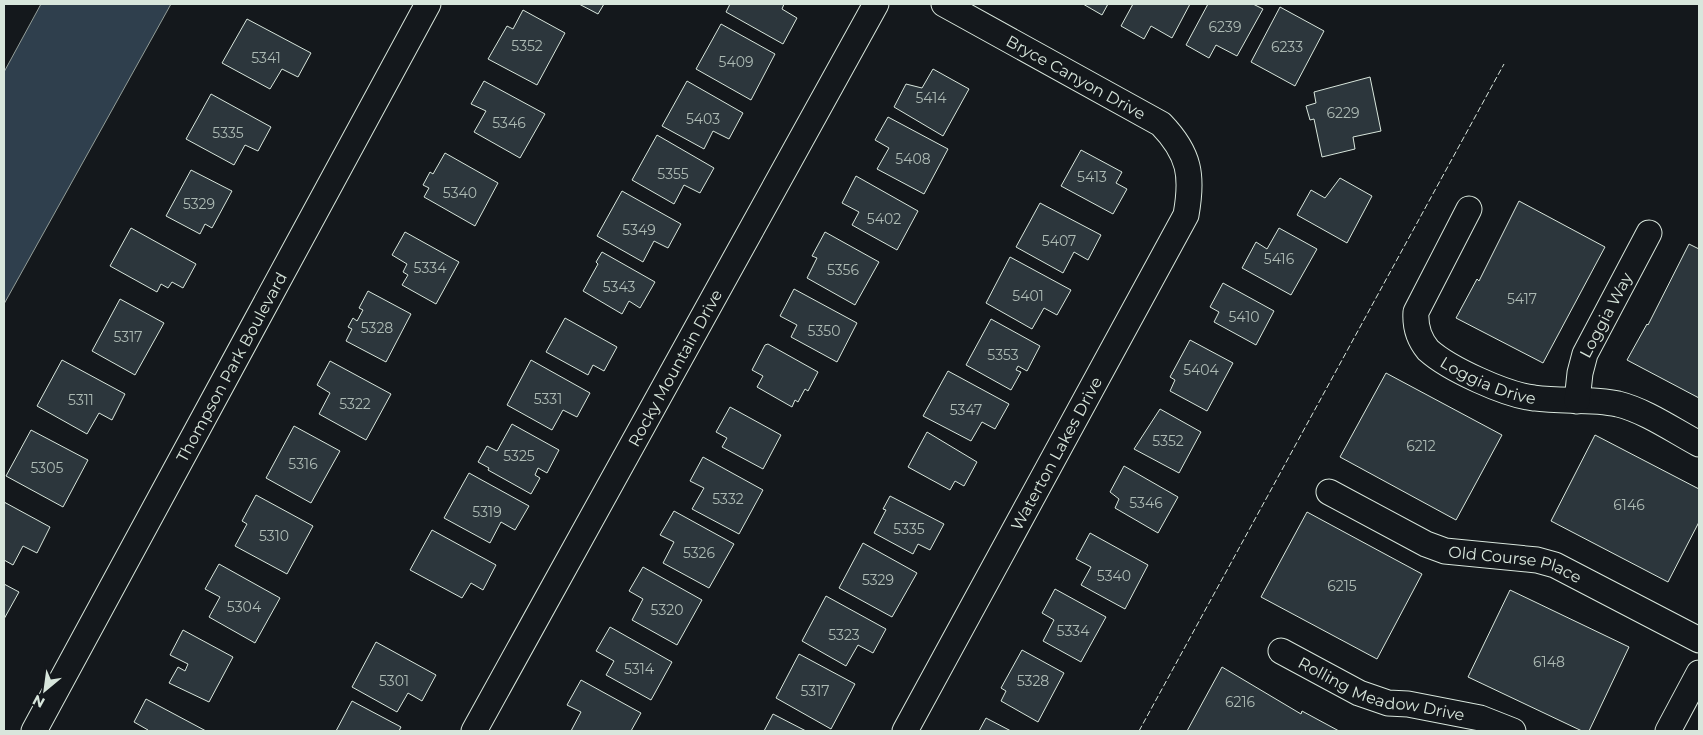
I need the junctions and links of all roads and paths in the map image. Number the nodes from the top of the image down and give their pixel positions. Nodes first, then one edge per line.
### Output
1 (428, 4) edge
2 (876, 4) edge
3 (944, 4) edge
4 (1189, 170) joint
5 (1469, 209) dead end
6 (1649, 233) dead end
7 (1578, 401) junction
8 (1699, 444) edge
9 (1329, 492) dead end
10 (1699, 640) edge
11 (1281, 651) dead end
12 (1699, 673) edge
13 (34, 731) edge
14 (474, 731) edge
15 (905, 731) edge
16 (1513, 731) edge
17 (1668, 731) edge

1 - 13 street, Thompson Park Boulevard
2 - 14 street, Rocky Mountain Drive
3 - 4 street, Bryce Canyon Drive
4 - 15 street, Waterton Lakes Drive
5 - 7 street, Loggia Drive
6 - 7 street, Loggia Way
7 - 8 street, Loggia Drive
9 - 10 street, Old Course Place
11 - 16 street, Rolling Meadow Drive
12 - 17 street

